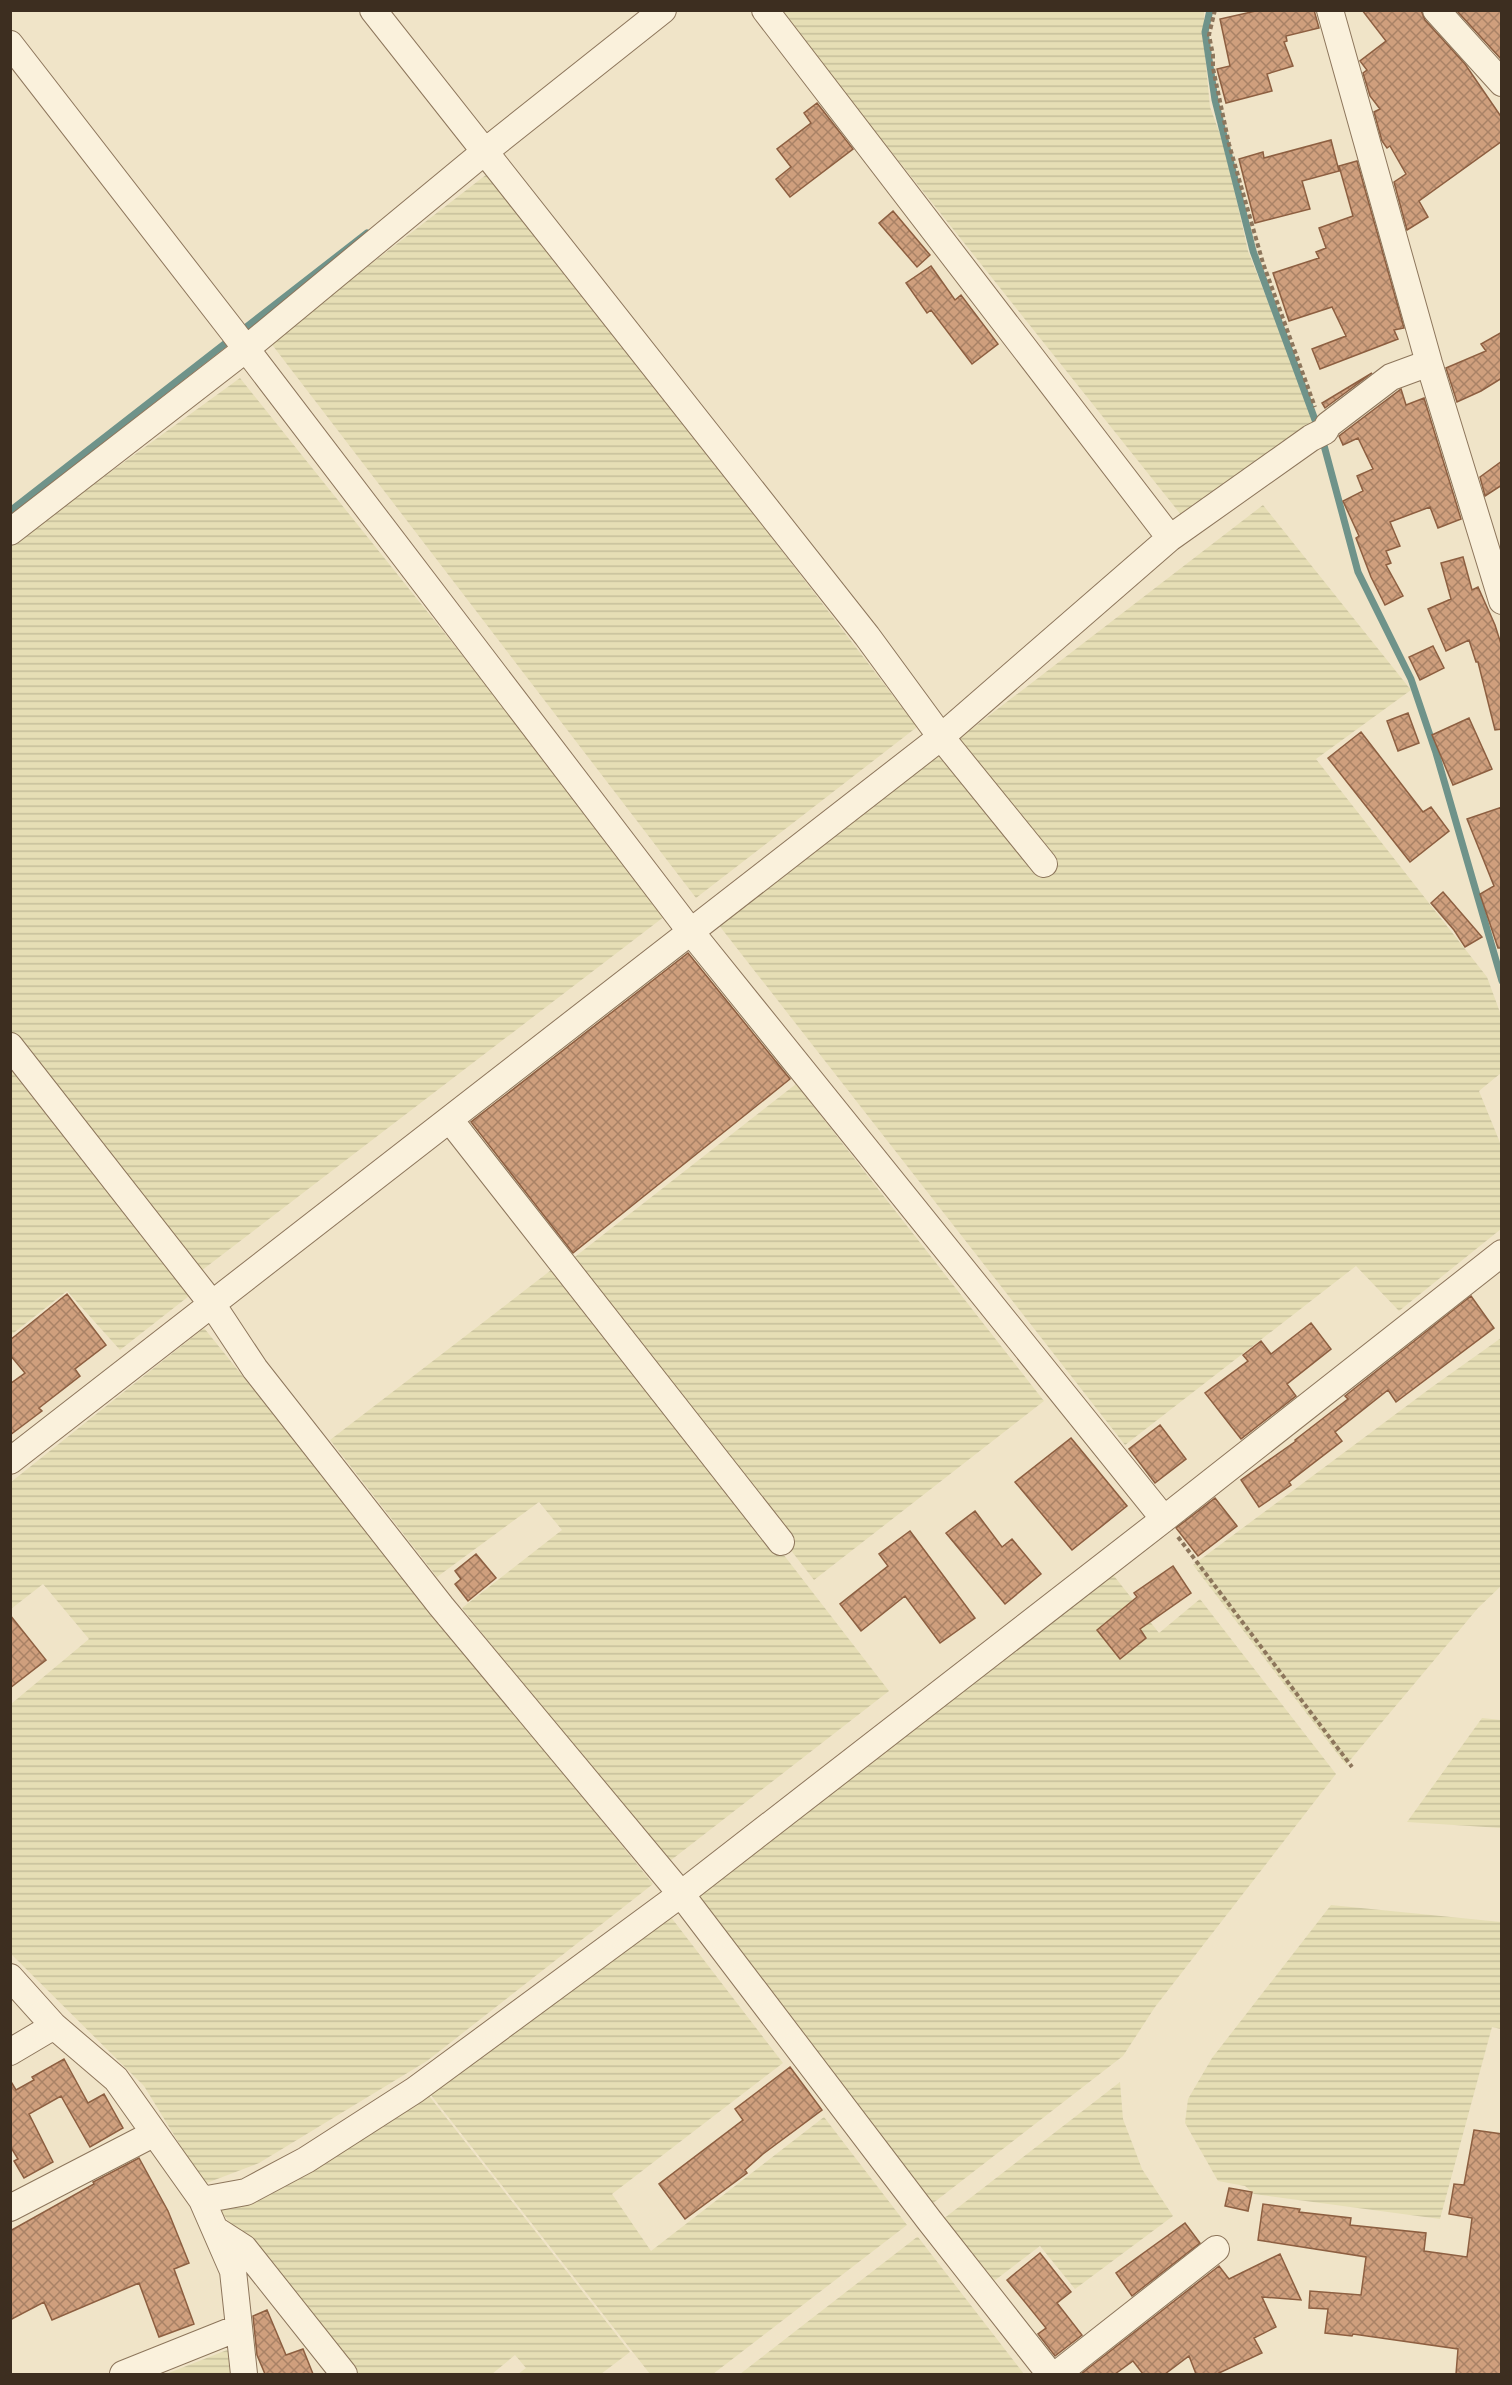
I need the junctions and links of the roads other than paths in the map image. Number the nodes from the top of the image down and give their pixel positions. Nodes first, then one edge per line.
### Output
1 (373, 10) edge
2 (663, 10) edge
3 (765, 10) edge
4 (1330, 10) edge
5 (1436, 10) edge
6 (10, 45) edge
7 (1502, 83) edge
8 (479, 147) junction
9 (240, 341) junction
10 (1428, 363) junction
11 (10, 532) edge
12 (1170, 538) junction
13 (1502, 601) edge
14 (941, 737) junction
15 (1044, 864) dead end
16 (691, 932) junction
17 (10, 1046) edge
18 (450, 1119) junction
19 (1502, 1253) edge
20 (212, 1304) junction
21 (10, 1461) edge
22 (1164, 1520) junction
23 (781, 1542) dead end
24 (681, 1894) junction
25 (10, 1977) edge
26 (54, 2026) junction
27 (10, 2052) edge
28 (153, 2134) junction
29 (202, 2200) junction
30 (10, 2208) edge
31 (216, 2230) junction
32 (1216, 2248) dead end
33 (238, 2328) junction
34 (124, 2374) edge
35 (244, 2374) edge
36 (344, 2374) edge
37 (1050, 2374) edge
38 (1057, 2374) edge

1 - 8 street
2 - 8 street
3 - 12 street
4 - 10 street
5 - 7 street
6 - 9 street
8 - 9 street
8 - 14 street
9 - 11 street
9 - 16 street
10 - 12 street
10 - 13 street
12 - 14 street
14 - 15 street
14 - 16 street
16 - 18 street
16 - 22 street
17 - 20 street
18 - 20 street
18 - 23 street
19 - 22 street
20 - 21 street
20 - 24 street
22 - 24 street
24 - 29 street
24 - 37 street
25 - 26 street
26 - 27 street
26 - 28 street
28 - 29 street
28 - 30 street
29 - 31 street
31 - 33 street
31 - 36 street
32 - 38 street
33 - 34 street
33 - 35 street

